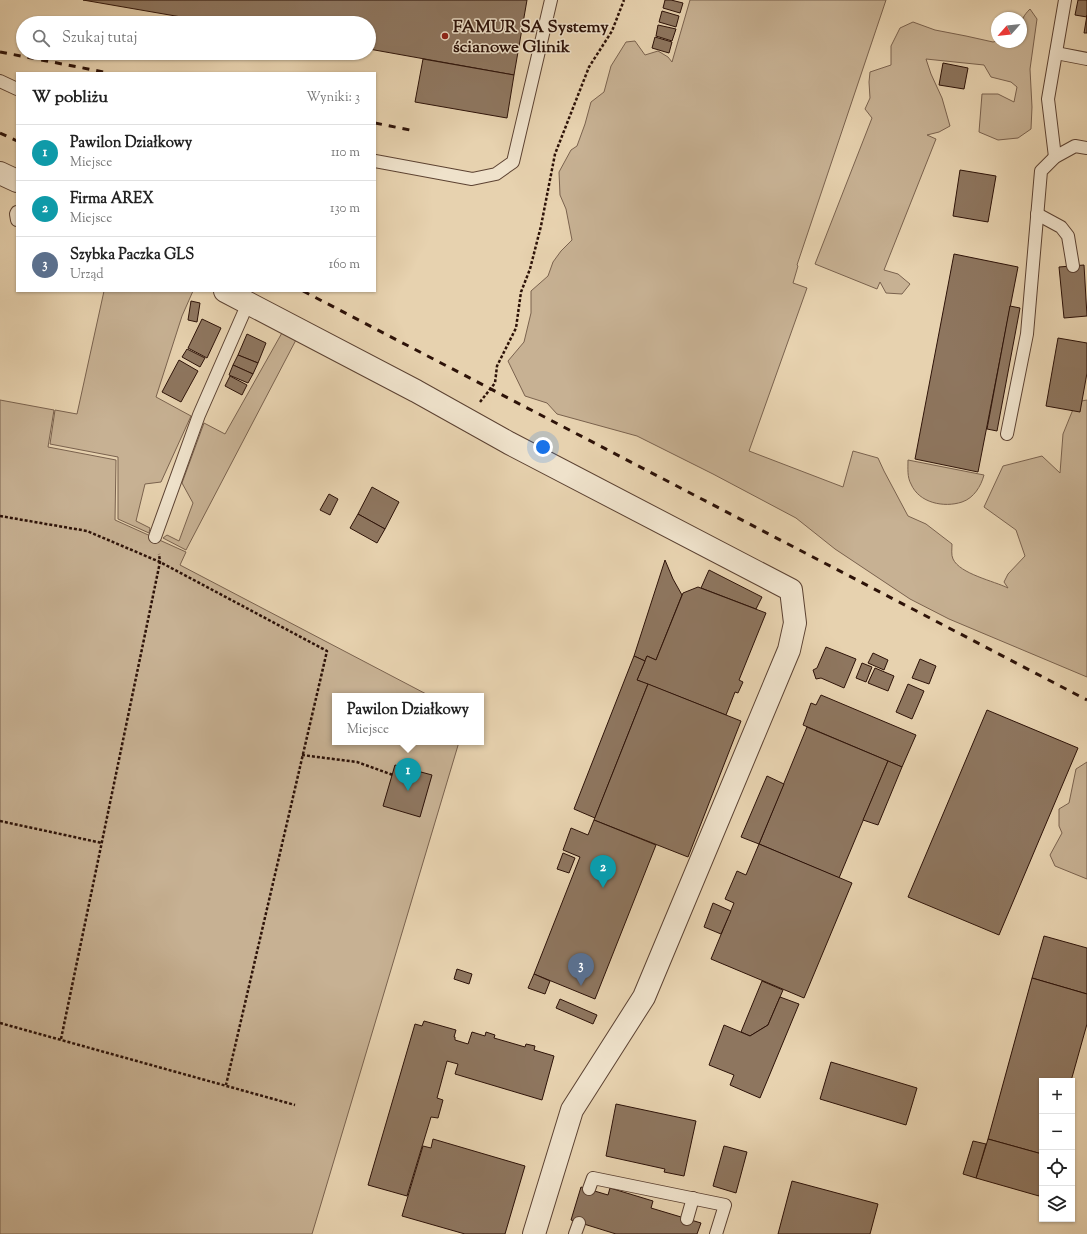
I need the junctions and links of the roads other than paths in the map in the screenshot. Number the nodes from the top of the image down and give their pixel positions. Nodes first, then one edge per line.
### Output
1 (551, 0) edge
2 (1065, 0) edge
3 (1056, 53) junction
4 (1087, 59) edge
5 (0, 81) edge
6 (16, 89) edge
7 (1087, 148) edge
8 (1055, 157) junction
9 (376, 161) edge
10 (0, 173) edge
11 (16, 181) edge
12 (1038, 214) junction
13 (1073, 266) dead end
14 (227, 292) edge
15 (248, 303) junction
16 (1007, 434) dead end
17 (155, 537) road end
18 (589, 1189) dead end
19 (693, 1198) junction
20 (687, 1220) dead end
21 (537, 1233) edge
22 (716, 1234) edge

1 - 9 lane
2 - 3 lane
3 - 4 lane
3 - 8 lane
5 - 6 lane
7 - 8 lane
8 - 12 lane
10 - 11 street
12 - 13 lane
12 - 16 lane
14 - 15 street
15 - 17 lane
15 - 21 street
18 - 19 lane
19 - 20 lane
19 - 22 lane

